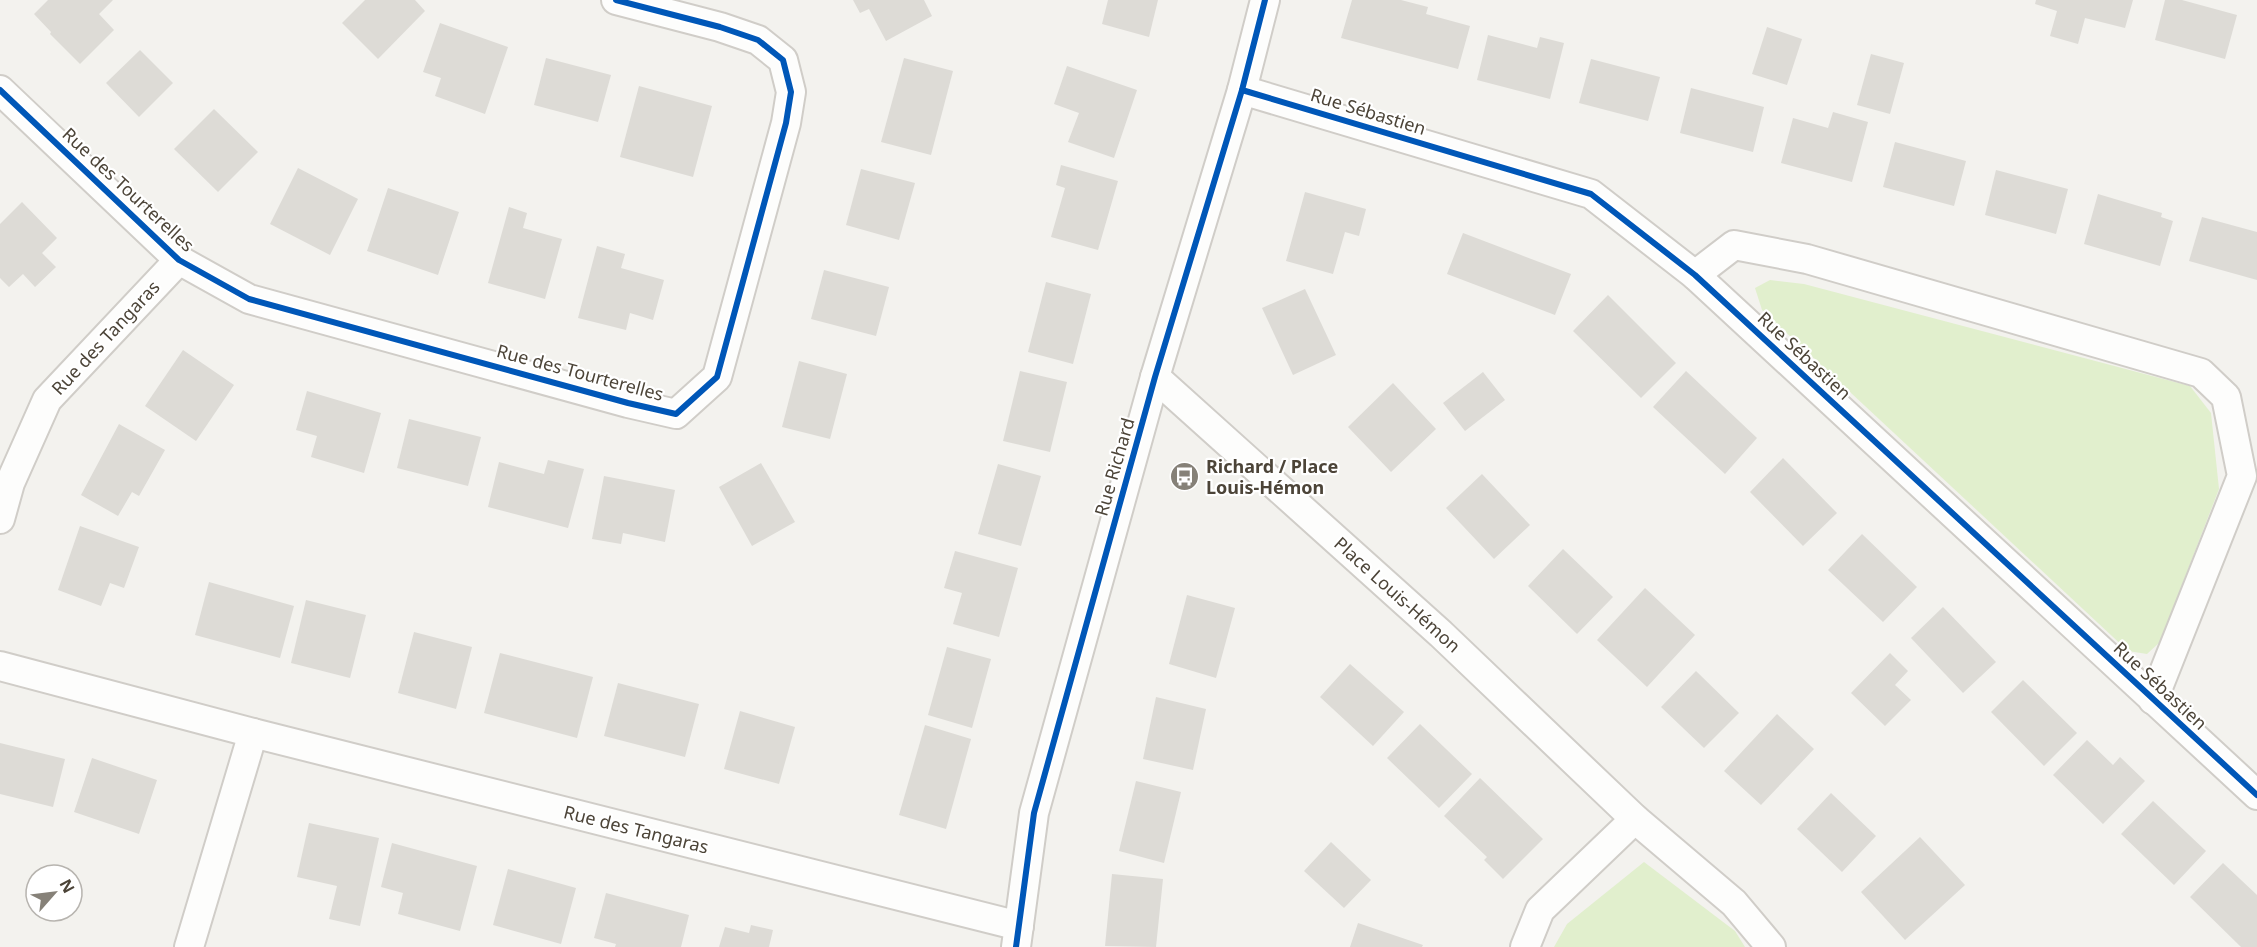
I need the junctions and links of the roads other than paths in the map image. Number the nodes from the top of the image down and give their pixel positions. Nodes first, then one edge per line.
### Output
1 (616, 0) edge
2 (1265, 0) edge
3 (0, 90) edge
4 (1242, 90) junction
5 (178, 260) junction
6 (1695, 275) junction
7 (1155, 377) junction
8 (0, 519) edge
9 (0, 666) edge
10 (2153, 700) junction
11 (253, 733) junction
12 (2257, 795) edge
13 (1635, 819) junction
14 (1018, 937) edge
15 (189, 947) edge
16 (1525, 947) edge
17 (1771, 947) edge

1 - 5 street, Rue des Tourterelles
2 - 4 street, Rue Richard
3 - 5 street, Rue des Tourterelles
4 - 6 street, Rue Sébastien
4 - 7 street, Rue Richard
5 - 8 street, Rue des Tangaras
6 - 10 street, Rue Sébastien
6 - 10 street, Rue Sébastien
7 - 13 street, Place Louis-Hémon
7 - 14 street, Rue Richard
9 - 11 street, Rue des Tangaras
10 - 12 street, Rue Sébastien
11 - 14 street, Rue des Tangaras
11 - 15 street
13 - 16 street
13 - 17 street, Place Louis-Hémon

